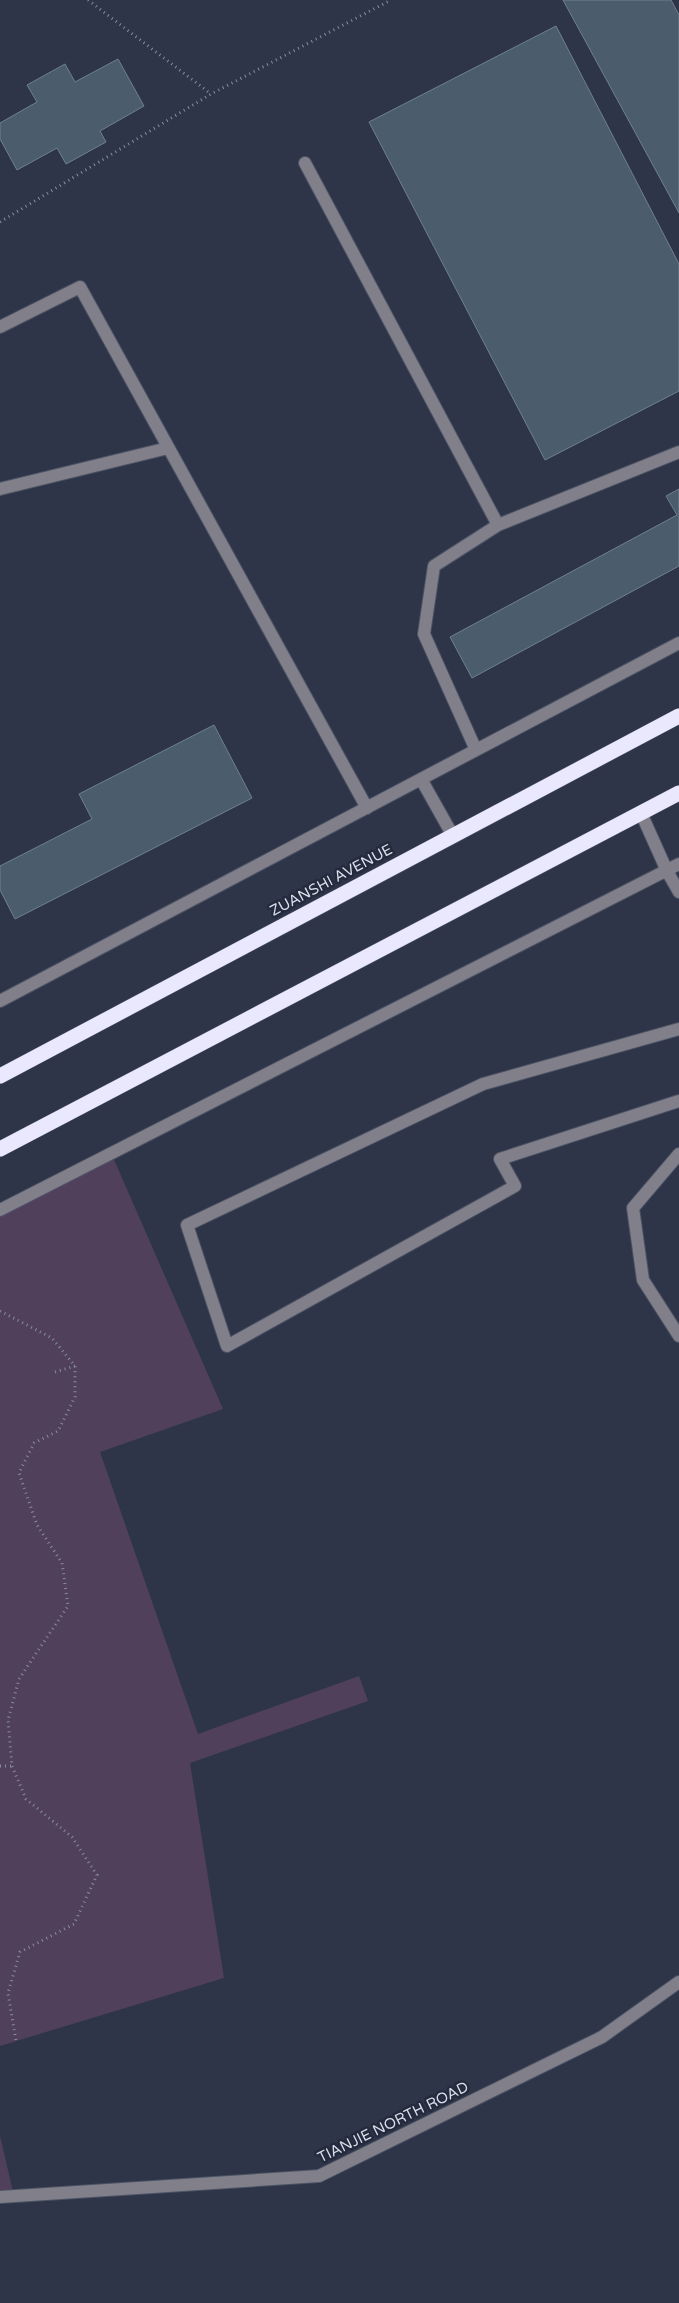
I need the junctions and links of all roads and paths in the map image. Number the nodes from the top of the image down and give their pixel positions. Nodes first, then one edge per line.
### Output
1 (88, 0) edge
2 (392, 0) edge
3 (211, 94) junction
4 (306, 163) dead end
5 (0, 222) edge
6 (0, 327) edge
7 (168, 448) junction
8 (679, 452) edge
9 (0, 489) edge
10 (498, 525) junction
11 (679, 643) edge
12 (679, 716) edge
13 (476, 750) junction
14 (421, 779) junction
15 (679, 793) edge
16 (367, 808) junction
17 (641, 813) junction
18 (453, 836) junction
19 (679, 864) edge
20 (667, 871) junction
21 (679, 892) edge
22 (1, 1000) edge
23 (679, 1029) edge
24 (0, 1076) edge
25 (679, 1101) edge
26 (0, 1148) edge
27 (679, 1154) edge
28 (31, 1195) junction
29 (0, 1210) edge
30 (0, 1216) edge
31 (0, 1311) edge
32 (679, 1336) edge
33 (75, 1366) junction
34 (56, 1372) dead end
35 (0, 1766) edge
36 (12, 1766) junction
37 (679, 1982) edge
38 (16, 2041) dead end
39 (0, 2196) edge

1 - 3 path
2 - 3 path
3 - 5 path
4 - 10 street
6 - 7 street
7 - 9 street
7 - 16 street
8 - 10 street
10 - 13 street
11 - 13 street
12 - 18 highway, ZUANSHI AVENUE
13 - 14 street
14 - 16 street
14 - 18 street
15 - 17 highway
16 - 22 street
17 - 20 street
17 - 26 highway
18 - 24 highway, ZUANSHI AVENUE
19 - 20 street
20 - 21 street
20 - 28 street
23 - 25 street
27 - 32 street
28 - 29 street
28 - 30 street
31 - 33 path
33 - 34 path
33 - 36 path
35 - 36 path
36 - 38 path
37 - 39 street, TIANJIE NORTH ROAD

